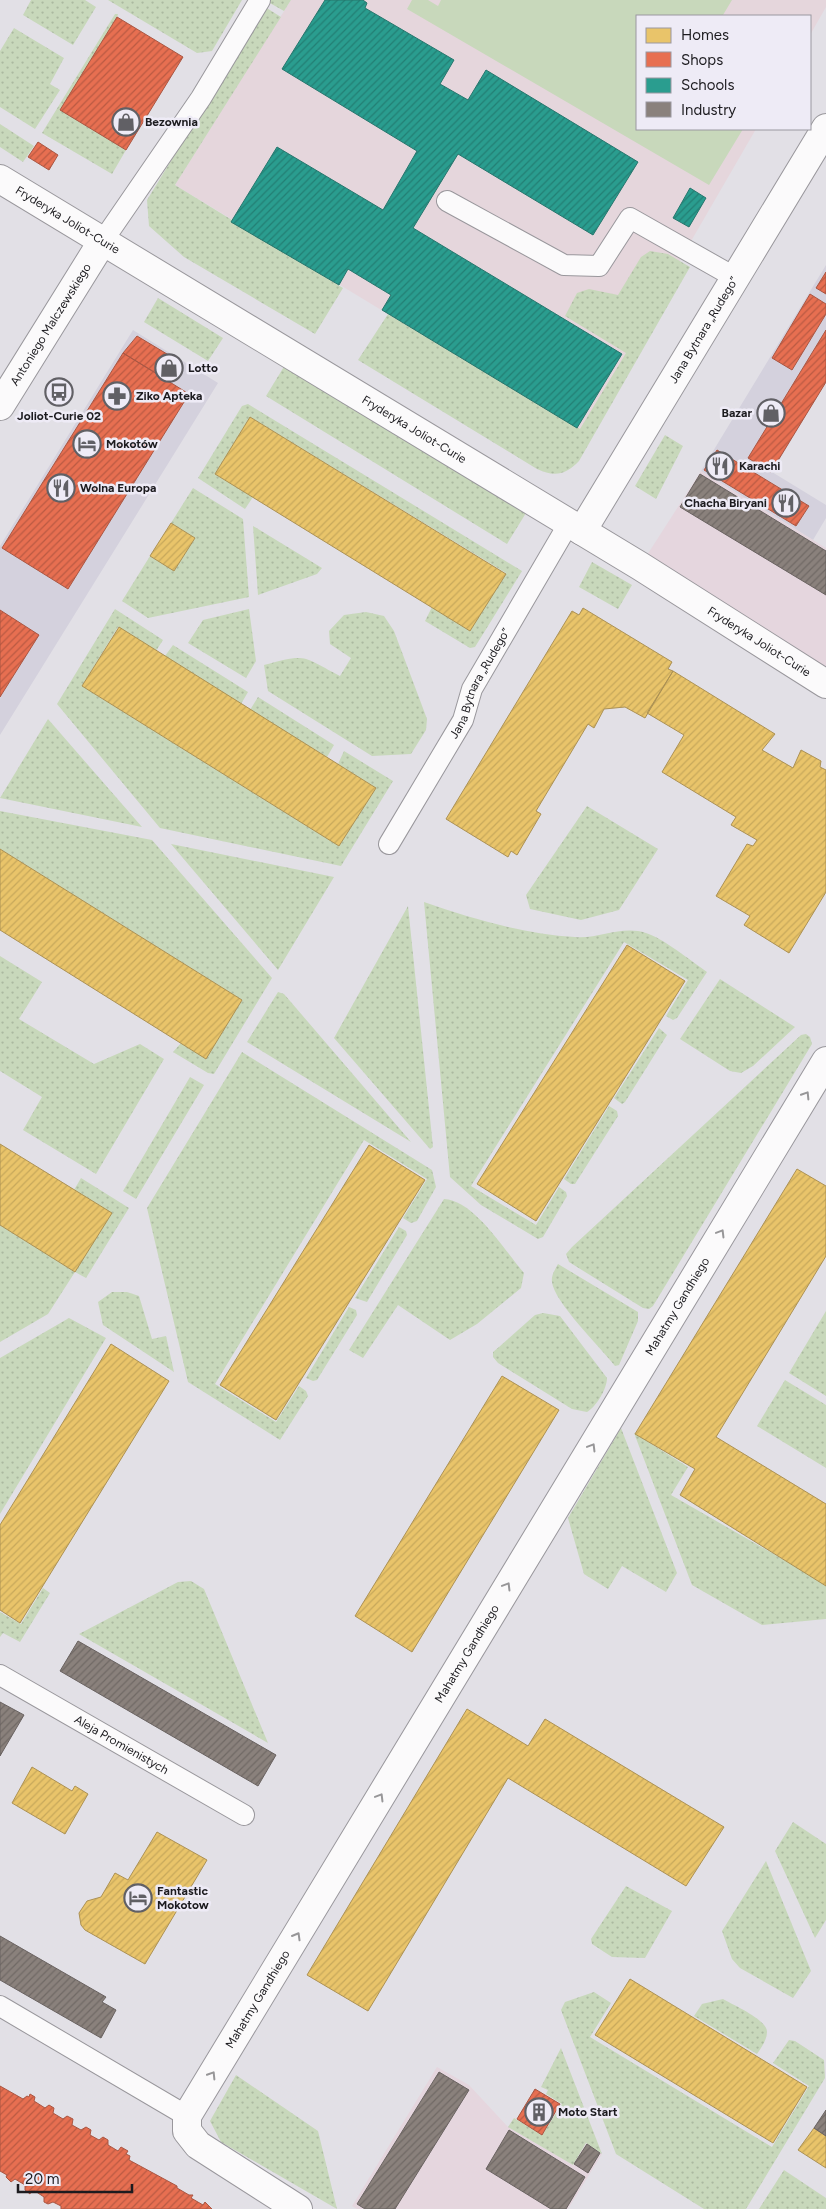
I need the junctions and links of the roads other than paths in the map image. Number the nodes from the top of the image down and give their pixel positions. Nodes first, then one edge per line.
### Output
1 (260, 0) edge
2 (826, 128) edge
3 (0, 179) edge
4 (447, 201) dead end
5 (102, 242) junction
6 (736, 278) junction
7 (0, 406) edge
8 (576, 527) junction
9 (826, 684) edge
10 (389, 844) dead end
11 (826, 1061) edge
12 (0, 1675) edge
13 (244, 1815) dead end
14 (0, 2006) edge
15 (187, 2116) junction
16 (298, 2209) edge

1 - 5 lane
2 - 6 street, Jana Bytnara „Rudego”
3 - 5 street, Fryderyka Joliot-Curie
4 - 6 lane
5 - 7 street, Antoniego Malczewskiego
5 - 8 street, Fryderyka Joliot-Curie
6 - 8 street, Jana Bytnara „Rudego”
8 - 9 street, Fryderyka Joliot-Curie
8 - 10 lane, Jana Bytnara „Rudego”
15 -> 11 street, Mahatmy Gandhiego
12 - 13 lane, Aleja Promienistych
14 - 15 lane
15 - 16 street

